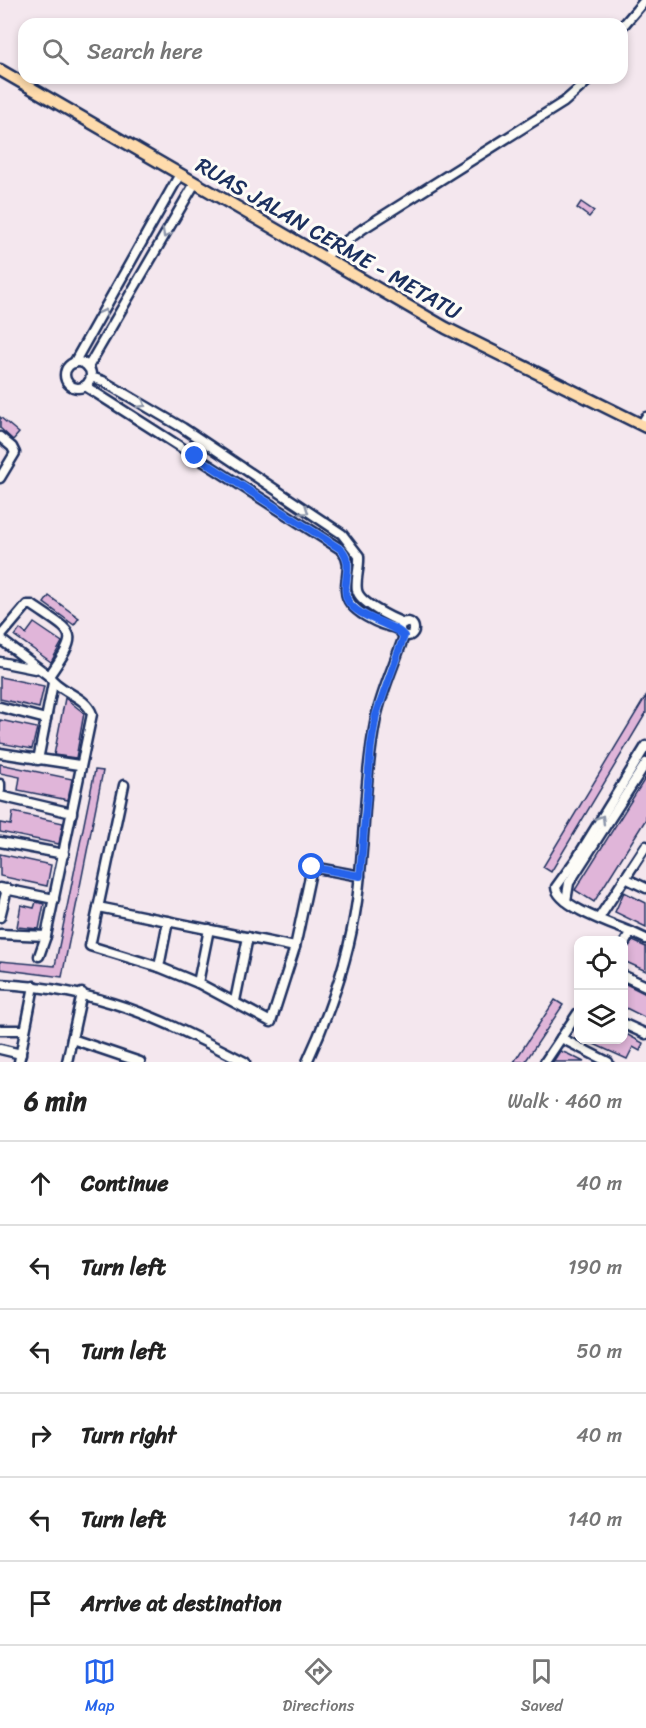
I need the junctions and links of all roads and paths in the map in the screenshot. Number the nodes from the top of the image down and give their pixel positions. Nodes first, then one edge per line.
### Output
1 (645, 0) edge
2 (628, 20) edge
3 (0, 70) edge
4 (18, 80) edge
5 (24, 84) edge
6 (584, 84) edge
7 (180, 174) junction
8 (195, 183) junction
9 (324, 257) junction
10 (124, 276) junction
11 (138, 284) junction
12 (74, 363) junction
13 (88, 367) junction
14 (91, 377) junction
15 (85, 386) junction
16 (644, 423) edge
17 (0, 437) edge
18 (203, 444) junction
19 (195, 456) junction
20 (0, 478) edge
21 (403, 629) junction
22 (0, 638) edge
23 (0, 662) edge
24 (38, 670) junction
25 (51, 680) junction
26 (0, 707) edge
27 (46, 719) junction
28 (645, 748) edge
29 (0, 753) edge
30 (38, 759) junction
31 (646, 763) edge
32 (80, 765) junction
33 (0, 784) edge
34 (123, 785) dead end
35 (0, 790) edge
36 (0, 796) edge
37 (72, 813) junction
38 (0, 842) edge
39 (646, 846) edge
40 (64, 854) junction
41 (360, 876) junction
42 (625, 878) junction
43 (3, 888) edge
44 (646, 888) edge
45 (54, 899) junction
46 (566, 901) junction
47 (98, 907) junction
48 (0, 917) edge
49 (599, 918) junction
50 (168, 921) junction
51 (209, 929) junction
52 (631, 932) junction
53 (0, 934) edge
54 (46, 936) junction
55 (248, 937) junction
56 (628, 937) edge
57 (646, 939) edge
58 (295, 947) junction
59 (39, 956) dead end
60 (159, 967) junction
61 (628, 978) edge
62 (198, 983) junction
63 (0, 984) edge
64 (34, 986) junction
65 (646, 986) edge
66 (82, 993) junction
67 (235, 1001) junction
68 (574, 1020) edge
69 (628, 1026) edge
70 (0, 1030) edge
71 (25, 1030) junction
72 (646, 1034) edge
73 (561, 1038) junction
74 (72, 1039) junction
75 (0, 1049) edge
76 (113, 1052) junction
77 (20, 1058) edge
78 (67, 1062) edge
79 (111, 1062) edge
80 (140, 1062) edge
81 (245, 1062) edge
82 (307, 1062) edge
83 (545, 1062) edge
84 (608, 1062) edge

1 - 2 street
3 - 4 main road, RUAS JALAN CERME - METATU
5 - 7 main road, RUAS JALAN CERME - METATU
6 - 9 street
7 - 8 main road, RUAS JALAN CERME - METATU
7 - 10 street
8 - 9 main road, RUAS JALAN CERME - METATU
8 -> 11 street
9 - 16 main road, RUAS JALAN CERME - METATU
10 - 11 street
12 -> 10 street
11 - 13 street
12 - 13 street
12 - 15 street
13 - 14 street
14 - 15 street
14 -> 18 street
15 - 19 street
17 - 20 street
18 - 19 street
18 -> 21 street
19 - 21 street
21 - 41 street
22 - 24 street
22 - 25 street
23 - 24 street
24 - 25 street
25 - 27 street
25 - 32 street
26 - 27 street
27 - 30 street
46 -> 28 street
29 - 30 street
30 - 32 street
31 - 46 street
32 - 37 street
33 - 35 street
34 - 47 street
36 - 37 street
37 - 40 street
38 - 40 street
39 - 42 street
40 - 45 street
41 - 58 street
41 - 82 street
42 - 44 street
42 - 49 street
43 - 45 street
43 - 48 street
45 - 54 street
46 - 49 street
47 - 50 street
47 - 60 street
49 - 52 street
50 - 51 street
50 - 60 street
51 - 55 street
51 - 62 street
52 - 56 street
52 - 57 street
53 - 54 street
54 - 59 street
55 - 58 street
55 - 67 street
58 - 67 street
60 - 62 street
61 - 65 street
62 - 67 street
63 - 64 street
64 - 66 street
64 - 71 street
66 - 74 street
66 - 81 street
68 - 73 street
69 - 72 street
70 - 71 street
71 - 77 street
73 - 83 street
73 - 84 street
74 - 76 street
74 - 78 street
75 - 77 street
76 - 79 street
76 - 80 street

